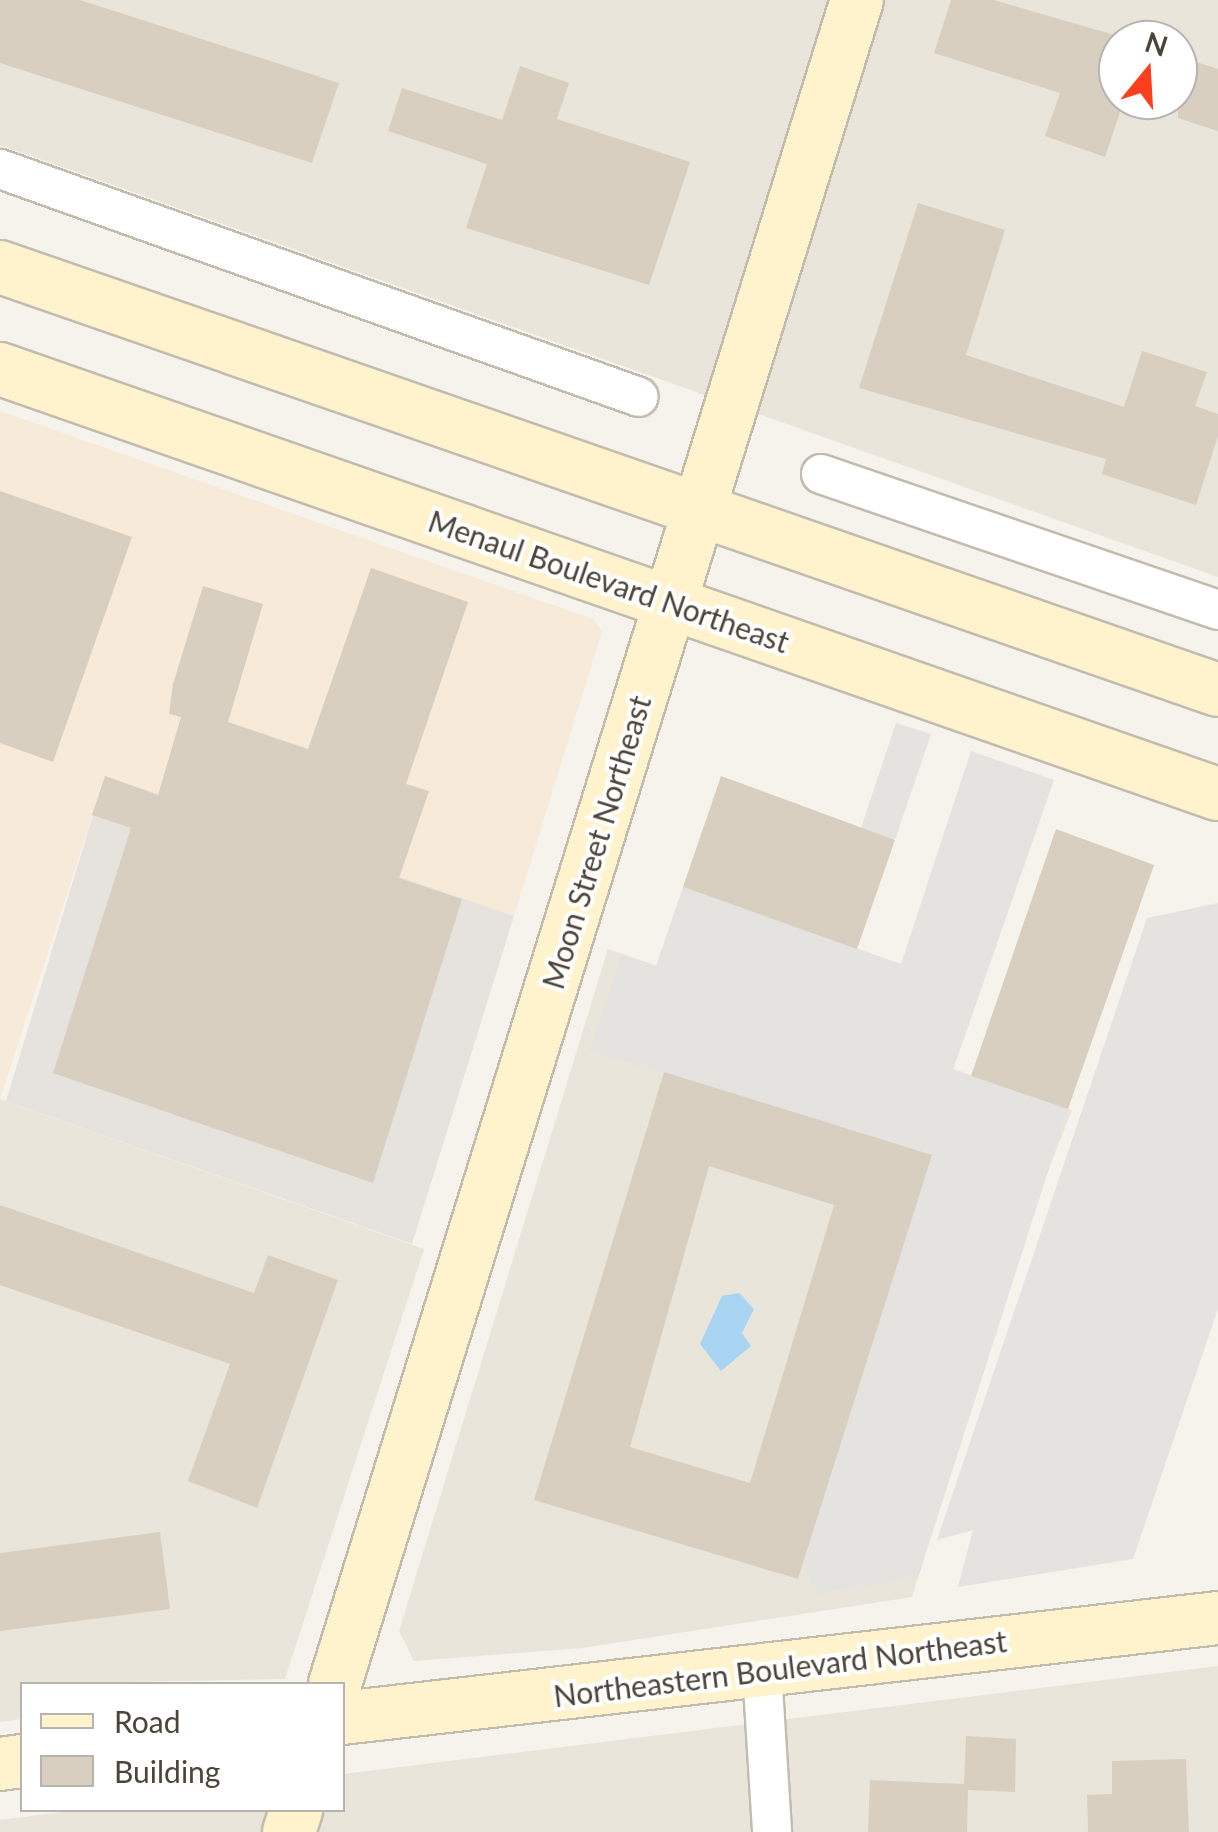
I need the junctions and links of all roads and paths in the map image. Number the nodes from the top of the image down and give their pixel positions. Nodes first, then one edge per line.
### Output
1 (857, 0) edge
2 (0, 169) edge
3 (0, 267) edge
4 (0, 369) edge
5 (639, 397) dead end
6 (822, 474) dead end
7 (699, 509) junction
8 (670, 601) junction
9 (1218, 610) edge
10 (1218, 690) edge
11 (1218, 794) edge
12 (1218, 1618) edge
13 (762, 1671) junction
14 (336, 1682) edge
15 (345, 1718) edge
16 (772, 1832) edge

1 - 7 street, Moon Street Northeast
2 - 5 street
3 - 7 street
4 - 8 street, Menaul Boulevard Northeast
6 - 9 street
7 - 8 street, Moon Street Northeast
7 - 10 street
8 - 11 street, Menaul Boulevard Northeast
8 - 14 street, Moon Street Northeast
12 - 13 street, Northeastern Boulevard Northeast
13 - 15 street, Northeastern Boulevard Northeast
13 - 16 street

